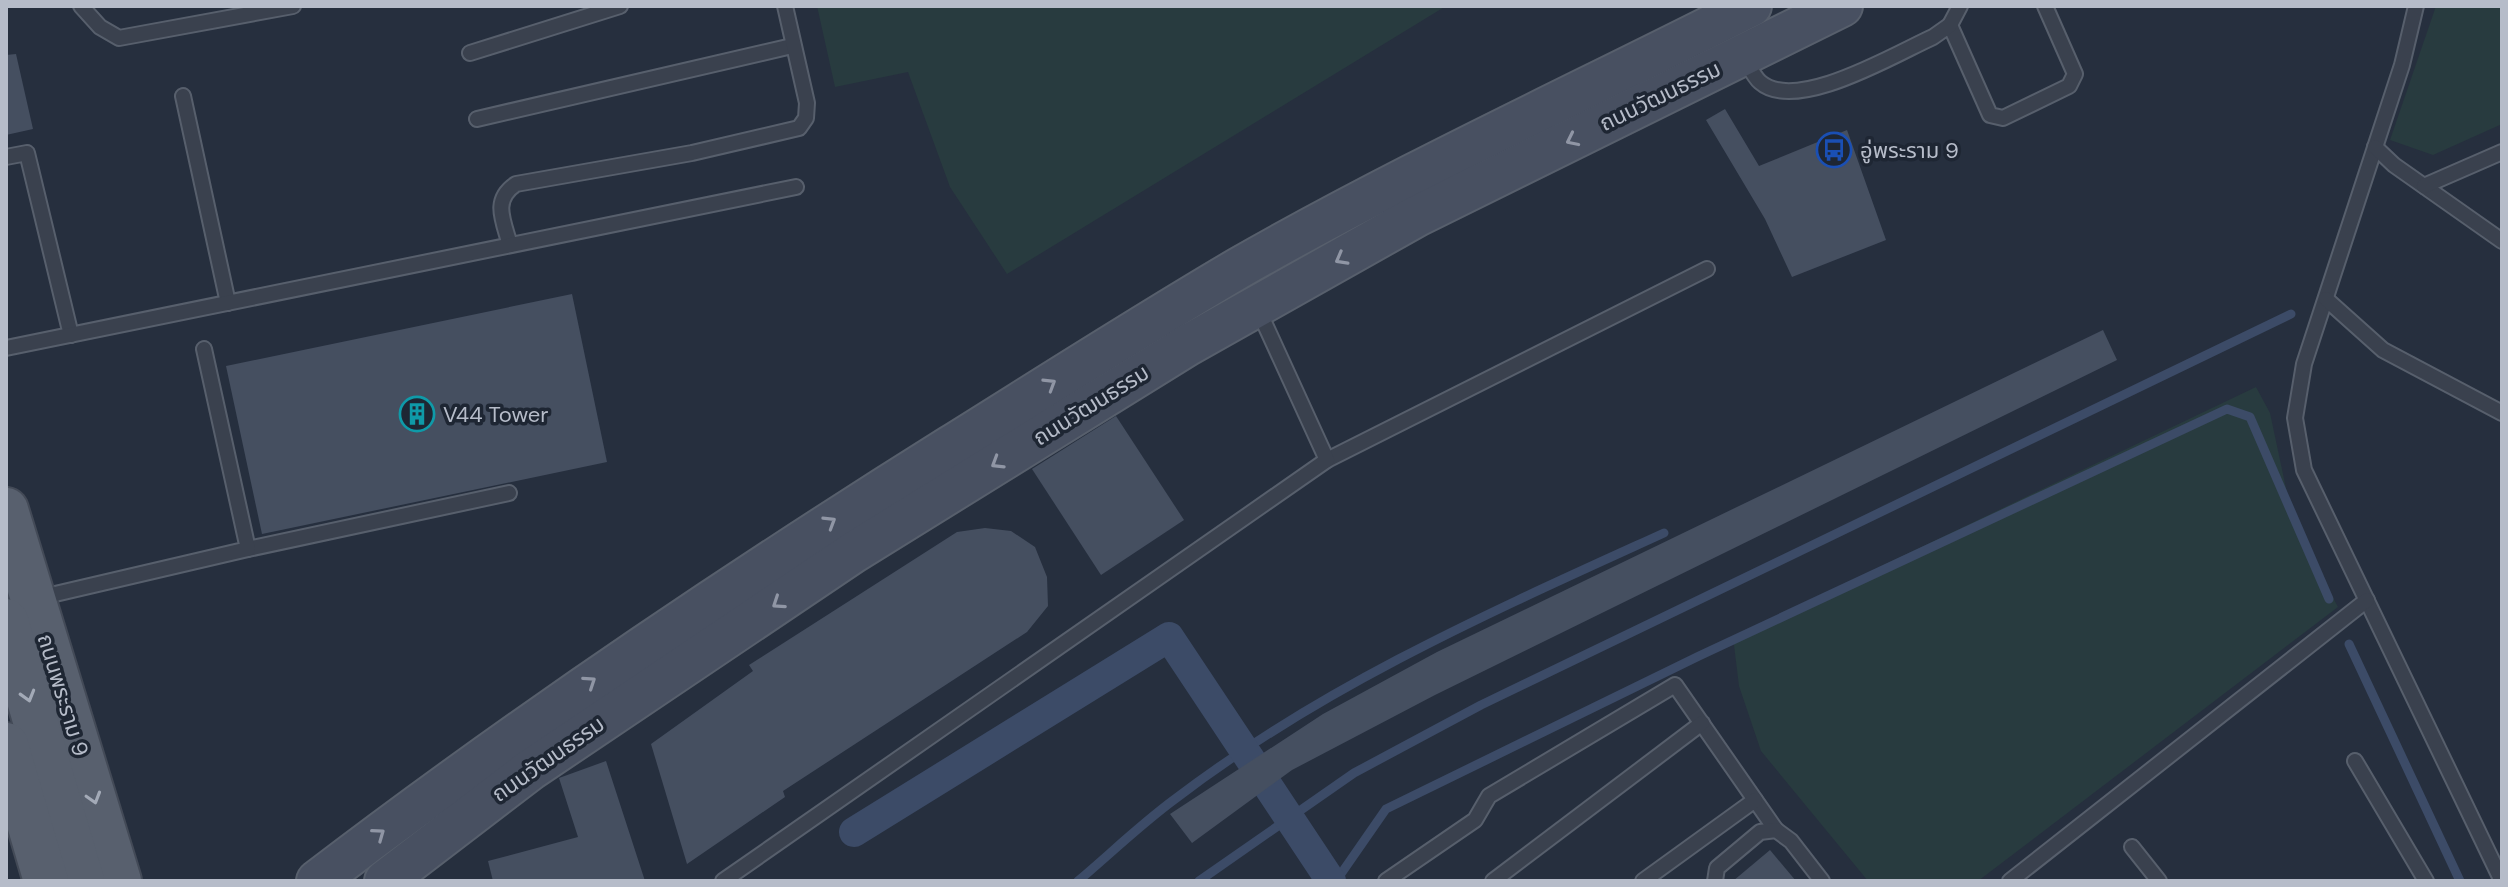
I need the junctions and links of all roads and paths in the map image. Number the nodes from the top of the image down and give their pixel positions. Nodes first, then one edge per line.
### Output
1 (81, 6) edge
2 (293, 6) edge
3 (620, 6) edge
4 (785, 6) edge
5 (1842, 6) edge
6 (1960, 6) edge
7 (2045, 6) edge
8 (2416, 6) edge
9 (1737, 13) edge
10 (1950, 25) junction
11 (792, 46) junction
12 (470, 53) dead end
13 (1743, 55) junction
14 (183, 96) dead end
15 (477, 119) dead end
16 (2375, 147) junction
17 (2502, 152) edge
18 (6, 157) edge
19 (2424, 186) junction
20 (796, 187) dead end
21 (2502, 241) edge
22 (510, 245) junction
23 (1240, 268) junction
24 (1707, 269) dead end
25 (2326, 299) junction
26 (228, 303) junction
27 (1256, 307) junction
28 (71, 335) junction
29 (7, 344) edge
30 (204, 349) dead end
31 (2502, 413) edge
32 (1327, 460) junction
33 (509, 493) dead end
34 (6, 510) edge
35 (248, 549) junction
36 (2367, 600) junction
37 (20, 610) edge
38 (1702, 723) junction
39 (6, 745) edge
40 (2355, 761) dead end
41 (1755, 800) junction
42 (1776, 830) junction
43 (6, 841) edge
44 (2132, 847) dead end
45 (18, 881) edge
46 (46, 881) edge
47 (82, 881) edge
48 (119, 881) edge
49 (317, 881) edge
50 (385, 881) edge
51 (723, 881) edge
52 (1386, 881) edge
53 (1493, 881) edge
54 (1643, 881) edge
55 (1715, 881) edge
56 (1822, 881) edge
57 (2010, 881) edge
58 (2159, 881) edge
59 (2426, 881) edge
60 (2502, 881) edge

1 - 2 lane
3 - 12 lane
4 - 11 lane
5 - 13 street, ถนนวัฒนธรรม
6 - 10 lane
7 - 10 lane
8 - 16 lane
9 - 13 street
9 - 23 street, ถนนวัฒนธรรม
10 - 13 lane
11 - 15 lane
11 - 22 lane
13 -> 27 street, ถนนวัฒนธรรม
14 - 26 lane
16 - 19 lane
16 - 25 lane
17 - 19 lane
18 - 28 lane
19 - 21 lane
20 - 22 lane
22 - 26 lane
23 - 27 street
49 -> 23 street, ถนนวัฒนธรรม
24 - 32 lane
25 - 31 lane
25 - 36 lane
26 - 28 lane
27 - 32 lane
27 -> 50 street, ถนนวัฒนธรรม
28 - 29 lane
30 - 35 lane
32 - 51 lane
33 - 35 lane
34 - 37 main road, ถนนพระราม 9
35 - 37 lane
36 - 57 lane
36 - 60 lane
37 -> 47 main road, ถนนพระราม 9
37 -> 48 main road, ถนนพระราม 9
38 - 41 lane
38 - 52 lane
38 - 53 lane
39 - 46 main road
40 - 59 lane
41 - 42 lane
41 - 54 lane
42 - 55 lane
42 - 56 lane
43 - 45 main road
44 - 58 lane

